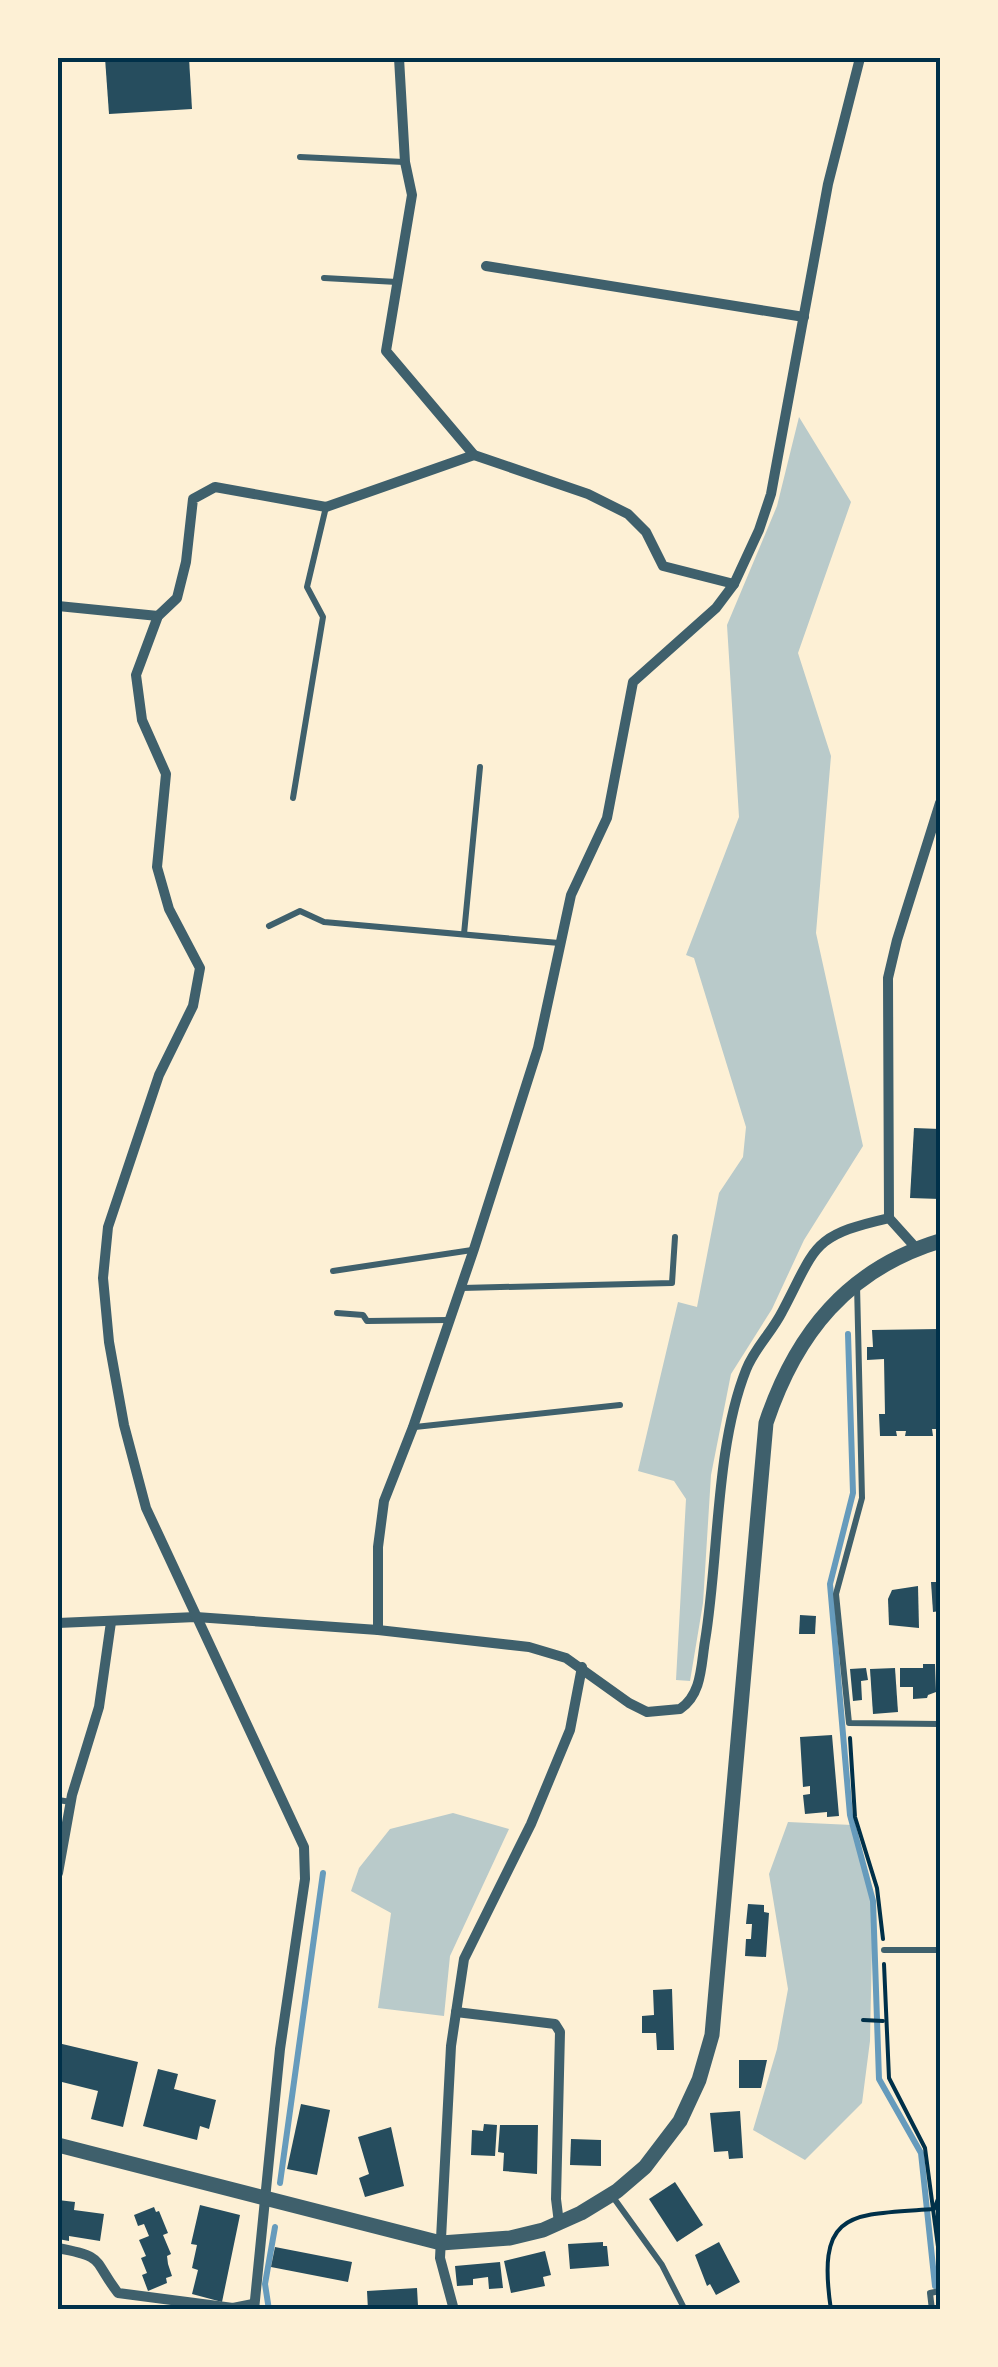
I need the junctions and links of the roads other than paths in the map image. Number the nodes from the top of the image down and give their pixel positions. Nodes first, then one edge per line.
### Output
1 (399, 58) edge
2 (860, 58) edge
3 (300, 157) dead end
4 (405, 162) junction
5 (486, 266) dead end
6 (324, 278) dead end
7 (397, 282) junction
8 (804, 317) junction
9 (474, 455) junction
10 (326, 508) junction
11 (734, 584) junction
12 (58, 606) edge
13 (158, 616) junction
14 (480, 767) dead end
15 (293, 798) dead end
16 (940, 803) edge
17 (269, 926) dead end
18 (464, 934) junction
19 (560, 943) junction
20 (889, 1218) junction
21 (675, 1237) dead end
22 (940, 1240) edge
23 (916, 1248) junction
24 (474, 1250) junction
25 (333, 1271) dead end
26 (856, 1284) junction
27 (460, 1288) junction
28 (337, 1313) dead end
29 (450, 1320) junction
30 (620, 1404) dead end
31 (413, 1427) junction
32 (196, 1617) junction
33 (111, 1622) junction
34 (58, 1623) edge
35 (378, 1630) junction
36 (582, 1667) junction
37 (940, 1724) edge
38 (58, 1800) edge
39 (71, 1802) junction
40 (58, 1873) edge
41 (884, 1950) road end
42 (940, 1950) edge
43 (456, 2012) junction
44 (58, 2146) edge
45 (612, 2195) junction
46 (264, 2201) junction
47 (559, 2223) junction
48 (441, 2243) junction
49 (58, 2248) edge
50 (940, 2291) edge
51 (254, 2307) edge
52 (454, 2310) edge
53 (685, 2310) edge
54 (932, 2310) edge

1 - 4 street
2 - 8 street
3 - 4 lane
4 - 7 street
5 - 8 street
6 - 7 lane
7 - 9 street
8 - 11 street
9 - 10 street
9 - 11 street
10 - 13 street
10 - 15 lane
11 - 19 street
12 - 13 street
13 - 32 street
14 - 18 lane
16 - 20 street
17 - 18 lane
18 - 19 lane
19 - 24 street
20 - 23 street
20 - 36 street
21 - 27 lane
22 - 23 street
23 - 26 street
24 - 25 lane
24 - 27 street
26 - 37 lane
26 - 45 street
27 - 29 street
28 - 29 lane
29 - 31 street
30 - 31 lane
31 - 35 street
32 - 33 street
32 - 35 street
32 - 46 street
33 - 34 street
33 - 39 street
35 - 36 street
36 - 43 street
38 - 39 lane
39 - 40 street
41 - 42 lane
43 - 47 street
43 - 48 street
44 - 46 street
45 - 47 street
45 - 53 lane
46 - 48 street
46 - 51 street
47 - 48 street
48 - 52 street
49 - 51 street
50 - 54 lane

